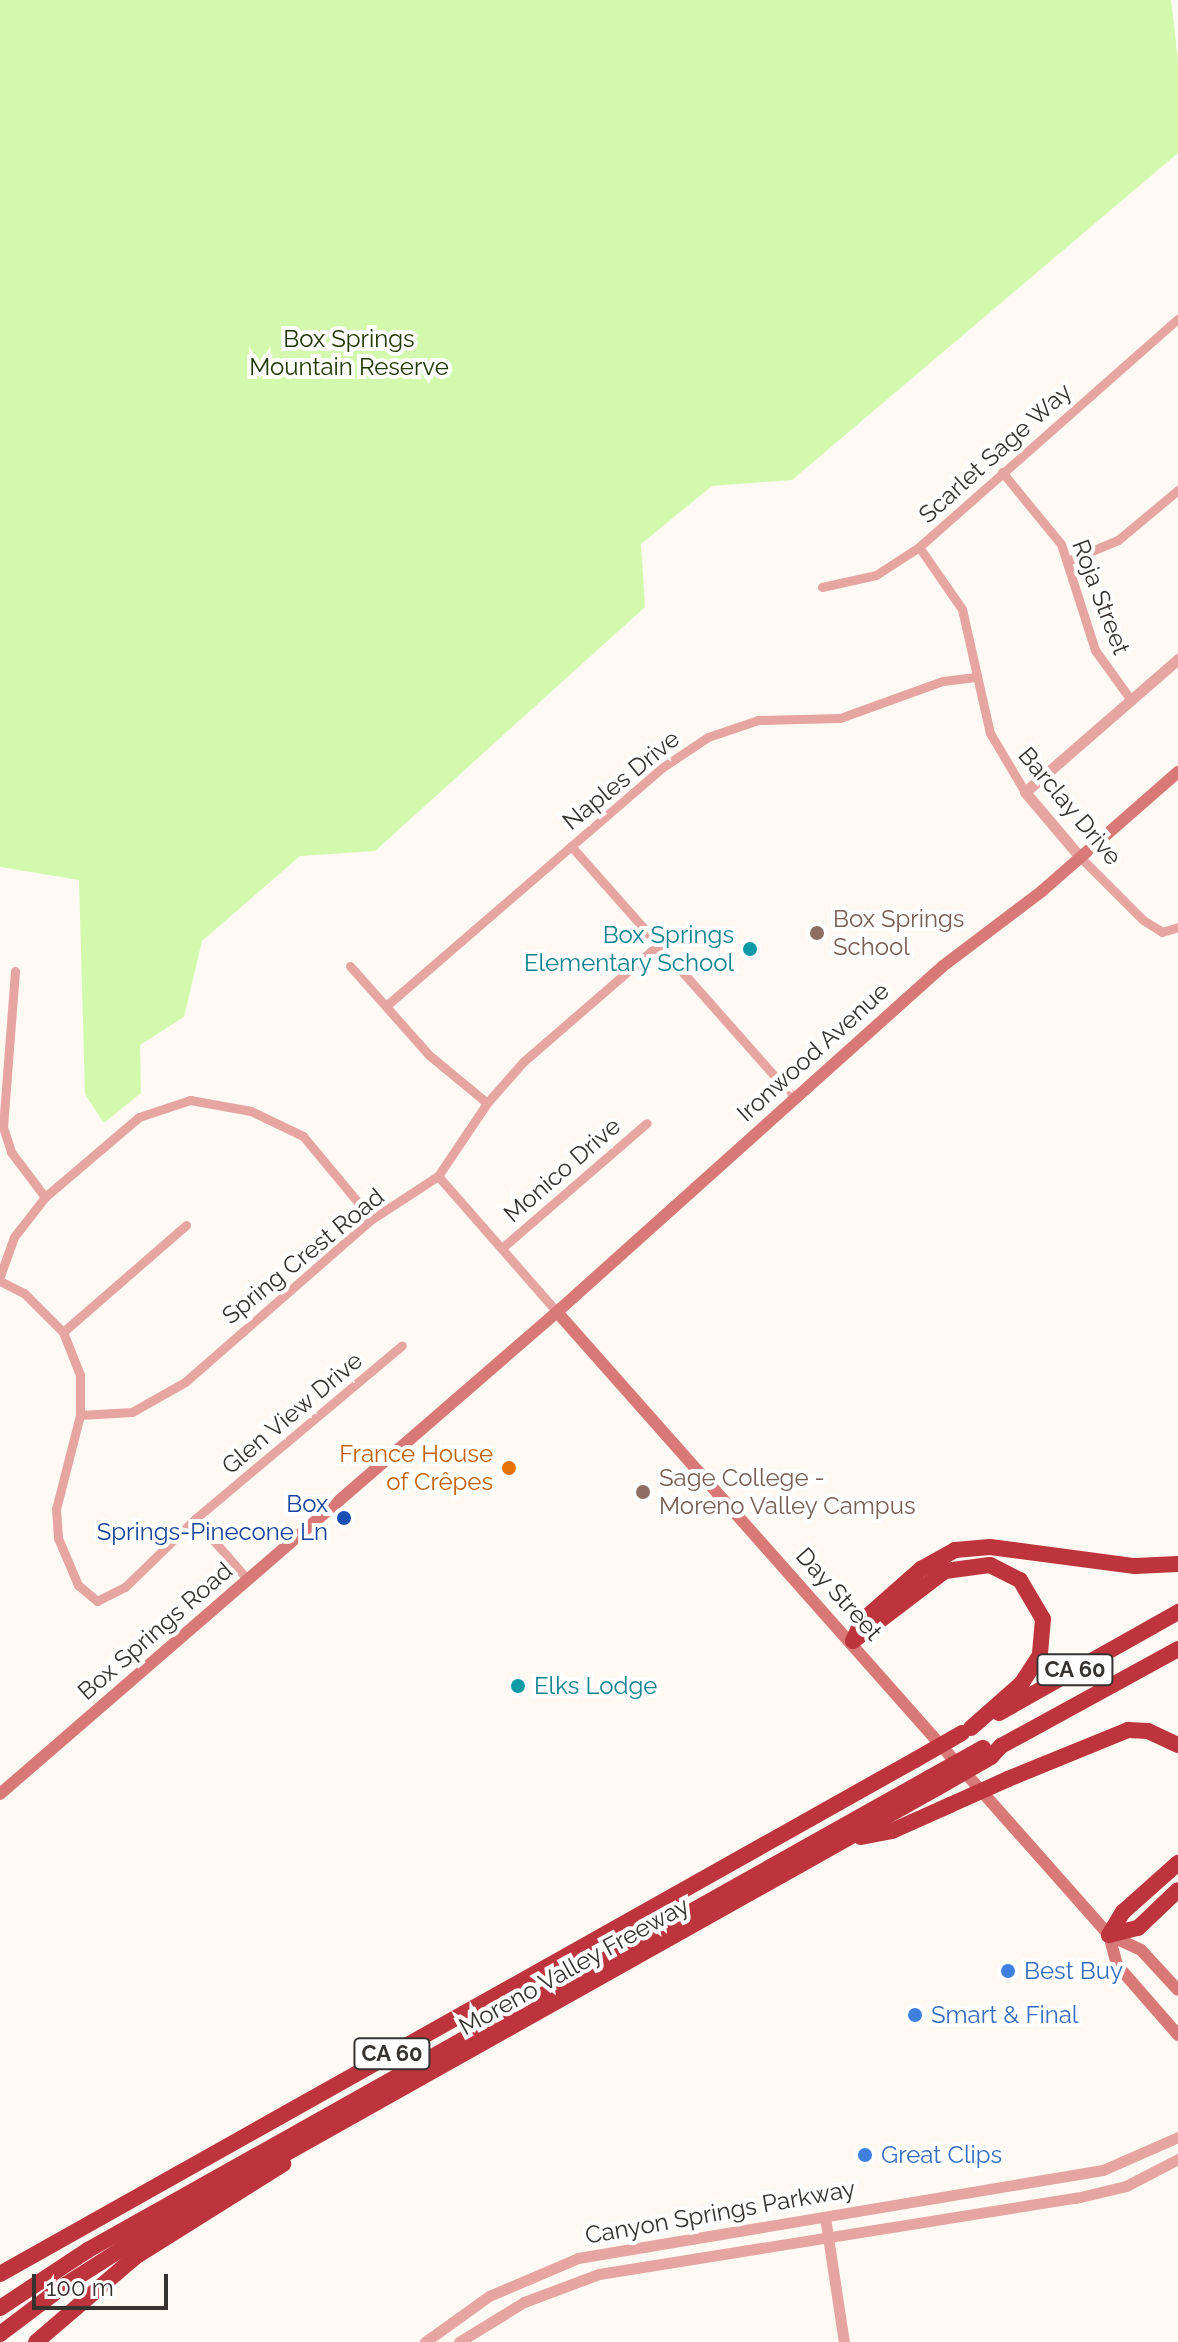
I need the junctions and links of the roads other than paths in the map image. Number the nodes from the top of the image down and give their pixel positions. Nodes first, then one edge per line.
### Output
1 (1178, 319) edge
2 (1002, 472) junction
3 (1178, 490) edge
4 (919, 547) junction
5 (1070, 560) junction
6 (822, 587) dead end
7 (1178, 659) edge
8 (976, 677) junction
9 (1131, 700) junction
10 (1178, 772) edge
11 (1025, 792) junction
12 (571, 846) junction
13 (1080, 857) junction
14 (1175, 930) edge
15 (658, 945) junction
16 (350, 966) dead end
17 (15, 971) dead end
18 (386, 1006) junction
19 (794, 1098) junction
20 (487, 1103) junction
21 (647, 1123) dead end
22 (438, 1176) junction
23 (45, 1197) junction
24 (372, 1219) junction
25 (186, 1225) dead end
26 (502, 1248) junction
27 (0, 1278) edge
28 (557, 1312) junction
29 (63, 1332) junction
30 (402, 1345) dead end
31 (80, 1415) junction
32 (195, 1519) junction
33 (1178, 1564) edge
34 (248, 1580) junction
35 (1178, 1612) edge
36 (853, 1641) junction
37 (1178, 1649) edge
38 (967, 1731) junction
39 (1178, 1745) edge
40 (933, 1783) junction
41 (0, 1794) edge
42 (847, 1840) junction
43 (1178, 1863) edge
44 (1178, 1890) edge
45 (1109, 1935) junction
46 (1178, 1990) edge
47 (1178, 2035) edge
48 (1178, 2137) edge
49 (302, 2147) junction
50 (1178, 2159) edge
51 (825, 2217) junction
52 (828, 2237) junction
53 (37, 2254) junction
54 (0, 2274) edge
55 (0, 2280) edge
56 (0, 2308) edge
57 (0, 2334) edge
58 (36, 2342) edge
59 (425, 2342) edge
60 (459, 2342) edge
61 (844, 2342) edge

1 - 2 street, Scarlet Sage Way
2 - 4 street, Scarlet Sage Way
2 - 5 street, Roja Street
3 - 5 street
4 - 6 street, Scarlet Sage Way
4 - 8 street, Barclay Drive
5 - 9 street, Roja Street
7 - 9 street
8 - 11 street, Barclay Drive
8 - 12 street, Naples Drive
9 - 11 street
10 - 13 main road, Ironwood Avenue
11 - 13 street, Barclay Drive
12 - 15 street
12 - 18 street, Naples Drive
13 - 14 street, Barclay Drive
13 - 19 main road, Ironwood Avenue
15 - 19 street
15 - 20 street, Spring Crest Road
16 - 18 street
17 - 23 street
18 - 20 street
19 - 28 main road, Ironwood Avenue
20 - 22 street, Spring Crest Road
21 - 26 street, Monico Drive
22 - 24 street, Spring Crest Road
22 - 26 street, Day Street
23 - 24 street
23 - 27 street
24 - 31 street, Spring Crest Road
25 - 29 street
26 - 28 street, Day Street
27 - 29 street
28 - 34 main road, Box Springs Road
28 - 36 main road, Day Street
29 - 31 street
30 - 32 street, Glen View Drive
31 - 32 street, Glen View Drive
32 - 34 street
33 - 36 highway
34 - 41 main road, Box Springs Road
35 - 38 highway, Moreno Valley Freeway / CA 60
36 - 38 highway
36 - 45 main road, Day Street
37 - 40 highway, Moreno Valley Freeway / CA 60, bridge
38 - 53 highway, Moreno Valley Freeway / CA 60, bridge
39 - 42 highway, bridge
40 - 42 highway, Moreno Valley Freeway / CA 60
40 - 56 highway
42 - 49 highway, Moreno Valley Freeway / CA 60
43 - 45 highway
44 - 45 highway
45 - 46 main road, Day Street
45 - 47 main road, Day Street
48 - 51 street, Canyon Springs Parkway
49 - 57 highway, Moreno Valley Freeway / CA 60
49 - 58 highway
50 - 52 street, Canyon Springs Parkway
51 - 52 street
51 - 59 street, Canyon Springs Parkway
52 - 60 street, Canyon Springs Parkway
52 - 61 street
53 - 54 highway, Moreno Valley Freeway / CA 60
53 - 55 highway

